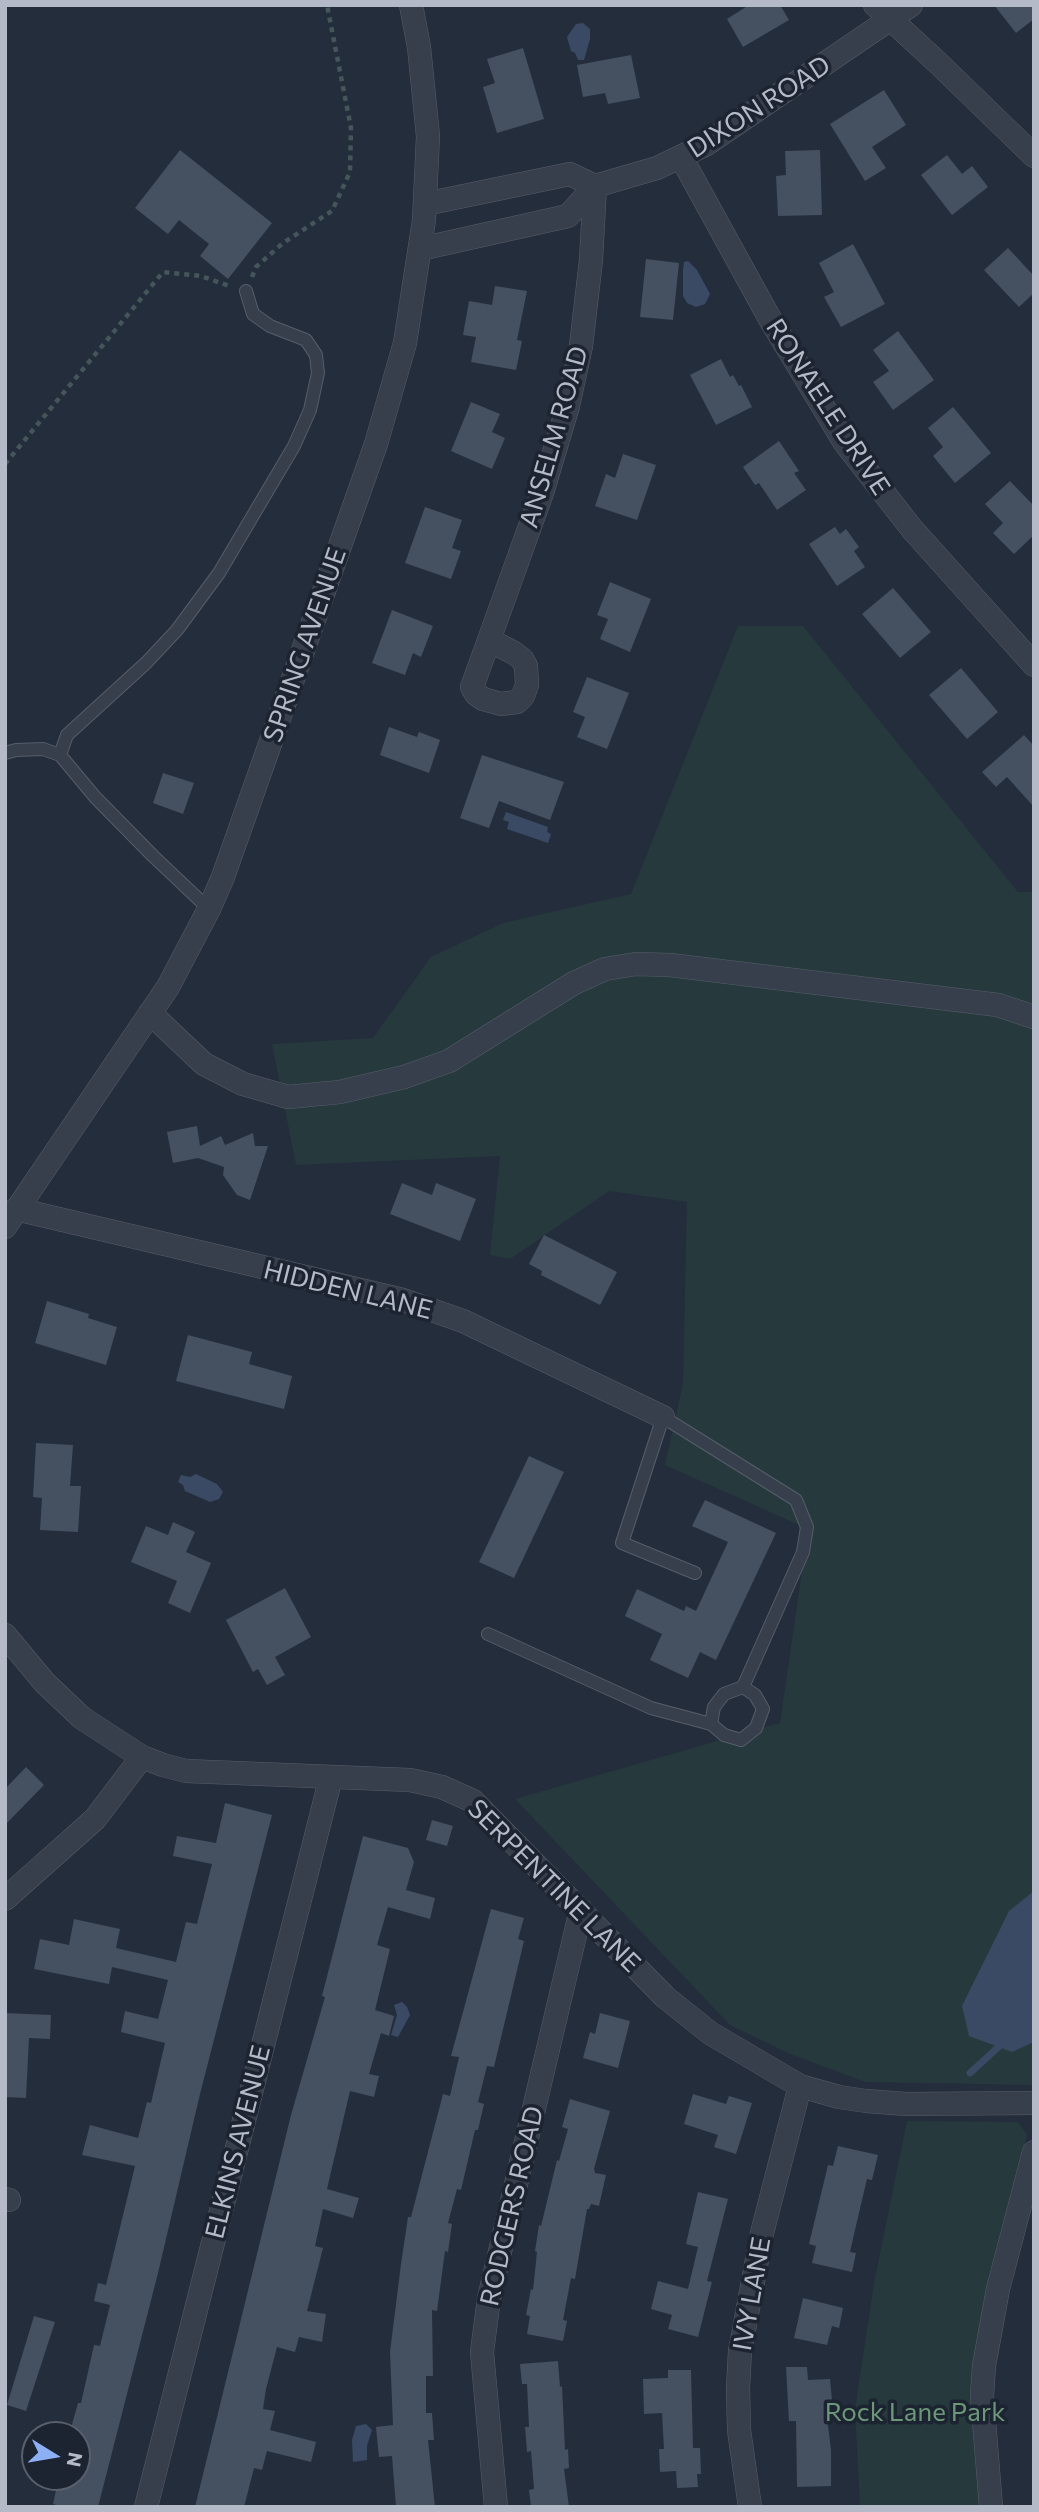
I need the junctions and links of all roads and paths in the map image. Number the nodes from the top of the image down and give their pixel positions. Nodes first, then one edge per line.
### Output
1 (327, 5) edge
2 (411, 5) edge
3 (911, 5) edge
4 (883, 12) edge
5 (1034, 156) edge
6 (681, 158) junction
7 (595, 186) junction
8 (425, 204) junction
9 (420, 249) junction
10 (246, 292) junction
11 (5, 464) edge
12 (489, 640) dead end
13 (1034, 665) edge
14 (5, 753) edge
15 (60, 755) junction
16 (209, 909) junction
17 (150, 1013) junction
18 (1034, 1017) edge
19 (11, 1218) edge
20 (663, 1417) junction
21 (695, 1573) dead end
22 (488, 1634) dead end
23 (5, 1635) edge
24 (743, 1687) junction
25 (712, 1724) junction
26 (142, 1757) junction
27 (331, 1777) junction
28 (5, 1899) edge
29 (581, 1910) junction
30 (800, 2086) junction
31 (1034, 2103) edge
32 (1034, 2152) edge
33 (146, 2507) edge
34 (496, 2507) edge
35 (750, 2507) edge
36 (991, 2507) edge

1 - 10 path
2 - 8 street, SPRING AVENUE
3 - 4 street, DIXON ROAD
4 - 5 street
4 - 6 street, DIXON ROAD
6 - 7 street, DIXON ROAD
6 - 13 street, RONAELE DRIVE
7 - 8 street
7 - 9 street
7 - 12 street, ANSELM ROAD
8 - 9 street, SPRING AVENUE
9 - 16 street, SPRING AVENUE
10 - 11 path
10 - 15 lane
14 - 15 lane
15 - 16 lane
16 - 17 street, SPRING AVENUE
17 - 18 street
17 - 19 street, SPRING AVENUE
19 - 20 street, HIDDEN LANE
20 - 21 lane
20 - 24 lane
22 - 25 lane
23 - 26 street, SERPENTINE LANE
24 - 25 lane
24 - 25 lane
26 - 27 street, SERPENTINE LANE
26 - 28 street
27 - 29 street, SERPENTINE LANE
27 - 33 street, ELKINS AVENUE
29 - 30 street, SERPENTINE LANE
29 - 34 street, RODGERS ROAD
30 - 31 street, SERPENTINE LANE
30 - 35 street, IVY LANE
32 - 36 street

